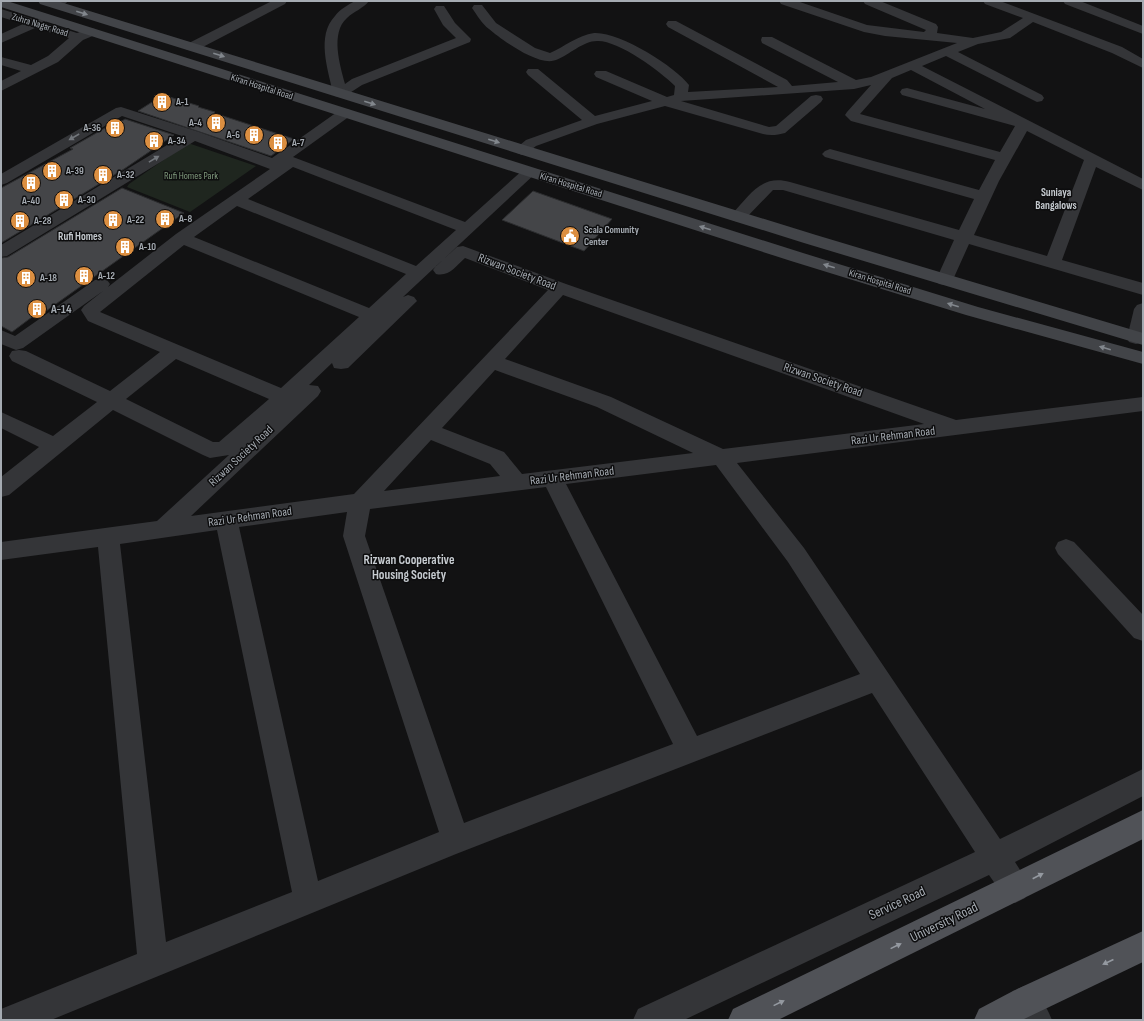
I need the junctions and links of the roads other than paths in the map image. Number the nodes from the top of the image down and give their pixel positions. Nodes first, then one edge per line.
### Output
1 (280, 1) edge
2 (363, 1) edge
3 (785, 1) edge
4 (870, 1) edge
5 (989, 1) edge
6 (1069, 1) edge
7 (1089, 1) edge
8 (54, 2) edge
9 (1, 4) edge
10 (478, 8) dead end
11 (440, 9) dead end
12 (1, 13) edge
13 (1104, 13) junction
14 (1033, 17) junction
15 (40, 21) junction
16 (672, 24) dead end
17 (1143, 30) edge
18 (84, 34) junction
19 (928, 36) junction
20 (1, 39) edge
21 (767, 40) dead end
22 (975, 41) junction
23 (1136, 41) edge
24 (192, 47) junction
25 (946, 50) junction
26 (1117, 50) junction
27 (1, 61) edge
28 (1143, 64) edge
29 (911, 65) junction
30 (33, 70) junction
31 (533, 72) dead end
32 (601, 74) dead end
33 (888, 74) junction
34 (854, 84) junction
35 (1, 87) edge
36 (789, 90) junction
37 (907, 92) dead end
38 (340, 93) junction
39 (681, 96) junction
40 (1037, 98) dead end
41 (816, 99) dead end
42 (665, 101) junction
43 (345, 113) junction
44 (592, 121) junction
45 (1024, 124) junction
46 (194, 135) junction
47 (522, 150) junction
48 (830, 154) dead end
49 (1003, 158) junction
50 (1092, 158) junction
51 (273, 164) junction
52 (529, 172) junction
53 (1, 180) edge
54 (1143, 185) edge
55 (983, 196) junction
56 (236, 200) junction
57 (738, 217) junction
58 (467, 228) junction
59 (182, 238) junction
60 (964, 238) junction
61 (1, 252) edge
62 (1053, 262) junction
63 (419, 273) junction
64 (945, 280) junction
65 (560, 288) junction
66 (1143, 289) edge
67 (981, 291) junction
68 (1143, 309) edge
69 (972, 311) junction
70 (371, 315) junction
71 (1139, 339) edge
72 (12, 346) edge
73 (175, 350) junction
74 (1143, 358) edge
75 (491, 361) junction
76 (284, 397) junction
77 (111, 400) junction
78 (1143, 404) edge
79 (1, 419) edge
80 (958, 428) junction
81 (427, 430) junction
82 (54, 446) junction
83 (721, 457) junction
84 (552, 478) junction
85 (517, 482) junction
86 (1, 489) edge
87 (360, 502) junction
88 (226, 520) junction
89 (162, 528) junction
90 (108, 536) junction
91 (1066, 548) dead end
92 (1, 551) edge
93 (1143, 632) edge
94 (878, 679) junction
95 (690, 750) junction
96 (1143, 782) edge
97 (1143, 824) edge
98 (456, 840) junction
99 (995, 857) junction
100 (1015, 888) junction
101 (308, 900) junction
102 (1143, 946) edge
103 (153, 963) junction
104 (1030, 1011) edge
105 (12, 1020) edge
106 (649, 1020) edge
107 (744, 1020) edge
108 (990, 1020) edge

1 - 24 street
2 - 38 street
3 - 19 street
4 - 19 street
5 - 14 street
6 - 13 street
7 - 13 street
8 -> 24 main road, Kiran Hospital Road
9 - 15 main road, Kiran Hospital Road
10 - 39 street
11 - 38 street
12 - 15 street, Zuhra Nagar Road
13 - 17 street
14 - 22 street
14 - 26 street
15 - 18 main road, Kiran Hospital Road
15 - 20 street
16 - 36 street
18 - 30 street
18 - 43 main road, Kiran Hospital Road
19 - 22 street
21 - 34 street
22 - 25 street
23 - 26 street
24 -> 38 main road, Kiran Hospital Road
25 - 29 street
25 - 40 street
26 - 28 street
27 - 30 street
29 - 33 street
29 - 45 street
30 - 35 street
31 - 44 street
32 - 42 street
33 - 34 street
33 - 49 street
34 - 36 street
36 - 39 street
37 - 45 street
38 -> 47 main road, Kiran Hospital Road
39 - 42 street
41 - 42 street
42 - 44 street
43 - 51 street
43 - 52 main road, Kiran Hospital Road
44 - 47 street
45 - 49 street
45 - 50 street
46 - 51 street
46 -> 53 street
61 -> 46 street
47 - 57 main road, Kiran Hospital Road
48 - 55 street
49 - 55 street
50 - 54 street
50 - 62 street
51 - 72 street
52 - 58 street
69 -> 52 main road, Kiran Hospital Road
55 - 60 street
56 - 58 street
56 - 59 street
56 - 63 street
57 - 60 street
57 - 64 main road, Kiran Hospital Road
58 - 63 street
59 - 70 street
59 - 73 street
60 - 62 street
60 - 64 street
62 - 66 street
63 - 70 street
64 - 67 main road, Kiran Hospital Road
65 - 75 street
65 - 80 street, Rizwan Society Road
65 - 89 street, Rizwan Society Road
67 - 69 main road
67 - 71 main road, Kiran Hospital Road
68 - 71 street
74 -> 69 main road, Kiran Hospital Road
70 - 76 street
72 - 77 street
73 - 76 street
73 - 77 street
75 - 81 street
75 - 83 street
76 - 77 street
77 - 82 street
78 - 80 street, Razi Ur Rehman Road
79 - 82 street
80 - 83 street, Razi Ur Rehman Road
81 - 85 street
81 - 87 street
82 - 86 street
83 - 84 street, Razi Ur Rehman Road
83 - 94 street
84 - 85 street, Razi Ur Rehman Road
84 - 95 street
85 - 87 street, Razi Ur Rehman Road
87 - 88 street, Razi Ur Rehman Road
87 - 98 street
88 - 89 street, Razi Ur Rehman Road
88 - 101 street
89 - 90 street, Razi Ur Rehman Road
90 - 92 street, Razi Ur Rehman Road
90 - 103 street
91 - 93 street
94 - 95 street
94 - 99 street
95 - 98 street
96 - 99 street, Service Road
100 -> 97 main road, University Road
98 - 101 street
99 - 100 street
99 - 106 street, Service Road
107 -> 100 main road, University Road
101 - 103 street
102 -> 104 main road
103 - 105 street
104 - 108 main road

